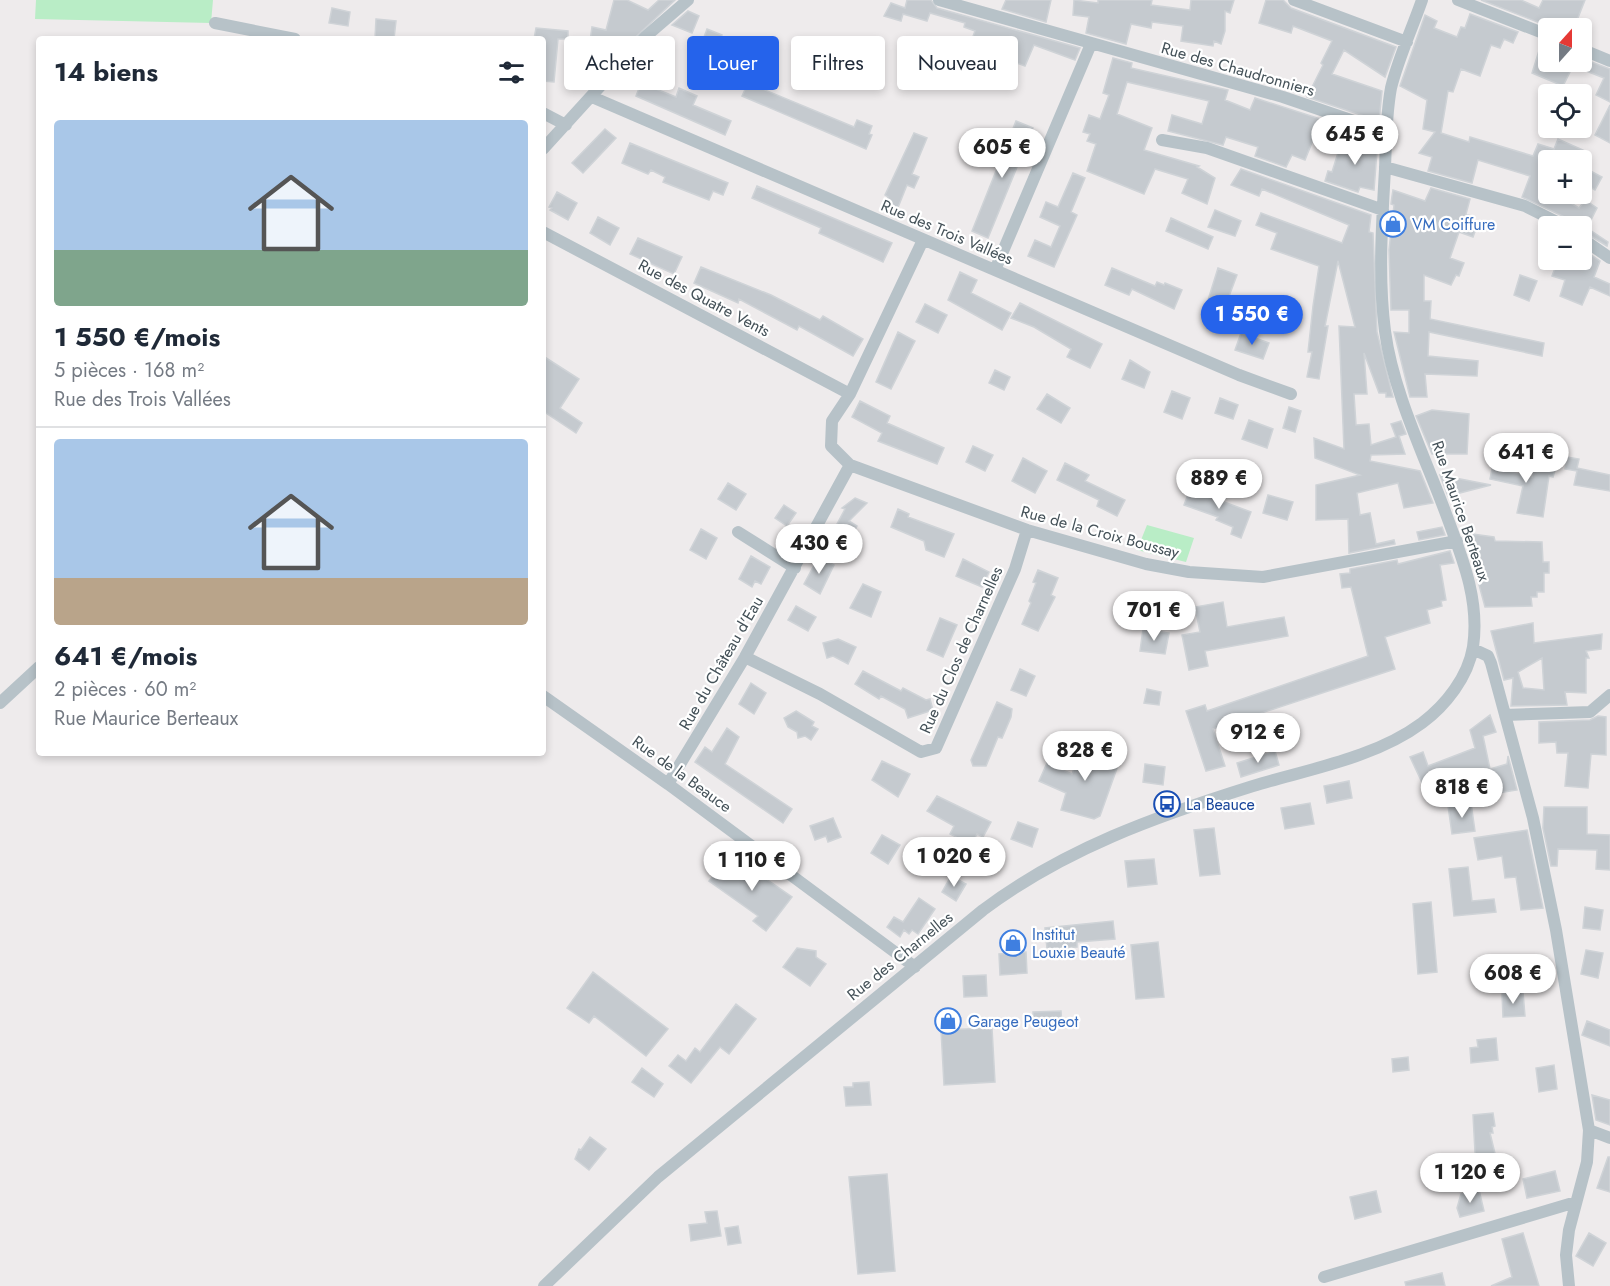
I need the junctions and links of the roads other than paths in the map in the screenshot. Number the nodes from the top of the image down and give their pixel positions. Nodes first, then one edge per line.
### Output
1 (688, 0) edge
2 (940, 0) edge
3 (1294, 0) edge
4 (1422, 0) edge
5 (1458, 0) edge
6 (215, 23) dead end
7 (1538, 31) edge
8 (280, 36) edge
9 (1407, 42) junction
10 (1091, 44) junction
11 (1592, 54) edge
12 (1610, 61) edge
13 (592, 97) junction
14 (546, 115) edge
15 (566, 125) junction
16 (1386, 132) junction
17 (1162, 140) dead end
18 (546, 146) edge
19 (1385, 167) junction
20 (1383, 210) junction
21 (1545, 216) edge
22 (546, 234) edge
23 (923, 240) junction
24 (1592, 246) edge
25 (1610, 258) edge
26 (995, 270) junction
27 (850, 394) junction
28 (1291, 394) dead end
29 (850, 465) junction
30 (1027, 530) junction
31 (738, 532) dead end
32 (1457, 542) junction
33 (795, 568) junction
34 (1473, 649) junction
35 (745, 657) junction
36 (36, 670) edge
37 (1610, 695) edge
38 (546, 698) edge
39 (0, 703) edge
40 (1505, 715) junction
41 (668, 784) junction
42 (915, 967) junction
43 (1589, 1130) junction
44 (1610, 1138) edge
45 (1576, 1202) junction
46 (1324, 1277) dead end
47 (544, 1286) edge
48 (1569, 1286) edge

1 - 13 street
2 - 10 street, Rue des Chaudronniers
3 - 9 street
4 - 9 street, Rue Maurice Berteaux
5 - 7 street
6 - 8 street
9 - 16 street, Rue Maurice Berteaux
10 - 16 street, Rue des Chaudronniers
10 - 26 street
11 - 12 street
13 - 15 street
13 - 23 street, Rue des Trois Vallées
14 - 15 street
15 - 18 street
16 - 19 street, Rue Maurice Berteaux
17 - 20 street
19 - 20 street, Rue Maurice Berteaux
19 - 21 street
20 - 32 street, Rue Maurice Berteaux
22 - 27 street, Rue des Quatre Vents
23 - 26 street, Rue des Trois Vallées
23 - 27 street
24 - 25 street
26 - 28 street, Rue des Trois Vallées
27 - 29 street
29 - 30 street, Rue de la Croix Boussay
29 - 33 street, Rue du Château d'Eau
30 - 32 street, Rue de la Croix Boussay
30 - 35 street, Rue du Clos de Charnelles
31 - 33 street
32 - 34 street, Rue Maurice Berteaux
33 - 35 street, Rue du Château d'Eau
34 - 40 street
34 - 42 street, Rue des Charnelles
35 - 41 street, Rue du Château d'Eau
36 - 39 street
37 - 40 street
38 - 41 street, Rue de la Beauce
40 - 43 street
41 - 42 street, Rue de la Beauce
42 - 47 street, Rue des Charnelles
43 - 44 street
43 - 45 street
45 - 46 street
45 - 48 street

